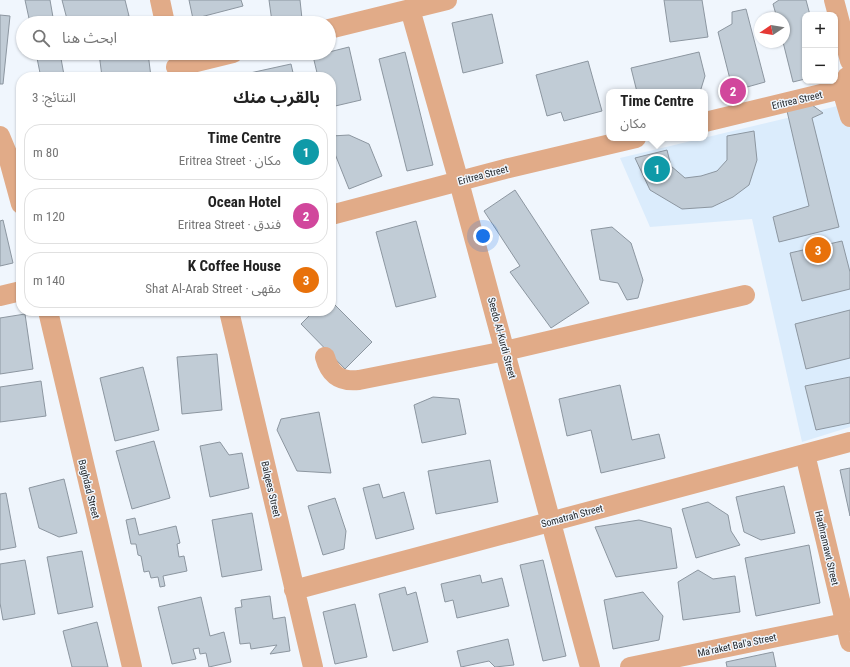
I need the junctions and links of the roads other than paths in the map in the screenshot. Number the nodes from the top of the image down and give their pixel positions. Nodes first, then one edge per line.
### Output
1 (160, 0) edge
2 (447, 0) edge
3 (834, 0) edge
4 (410, 9) junction
5 (163, 16) edge
6 (336, 27) edge
7 (202, 60) edge
8 (850, 60) edge
9 (175, 66) edge
10 (850, 67) edge
11 (846, 89) edge
12 (850, 117) edge
13 (708, 121) edge
14 (0, 136) edge
15 (623, 141) edge
16 (460, 182) junction
17 (16, 184) edge
18 (336, 214) edge
19 (16, 292) edge
20 (745, 295) dead end
21 (0, 296) edge
22 (49, 316) edge
23 (230, 316) edge
24 (505, 351) junction
25 (325, 357) dead end
26 (850, 442) edge
27 (805, 454) junction
28 (553, 522) junction
29 (294, 590) junction
30 (845, 623) junction
31 (850, 642) edge
32 (132, 667) edge
33 (313, 667) edge
34 (590, 667) edge
35 (630, 667) edge

1 - 5 street
2 - 4 street
3 - 8 street
4 - 6 street
4 - 16 street, Seedo Al-Kurdi Street
7 - 9 street
10 - 11 street
11 - 12 street
11 - 13 street, Eritrea Street
14 - 17 street
15 - 16 street, Eritrea Street
16 - 18 street, Eritrea Street
16 - 24 street, Seedo Al-Kurdi Street
19 - 21 street
20 - 24 street
22 - 32 street, Baghdad Street
23 - 29 street, Balqees Street
24 - 25 street
24 - 28 street, Seedo Al-Kurdi Street
26 - 27 street, Somatrah Street
27 - 28 street, Somatrah Street
27 - 30 street, Hadhramawt Street
28 - 29 street, Somatrah Street
28 - 34 street, Seedo Al-Kurdi Street
29 - 33 street, Balqees Street
30 - 31 street, Hadhramawt Street
30 - 35 street, Ma'raket Bal'a Street

